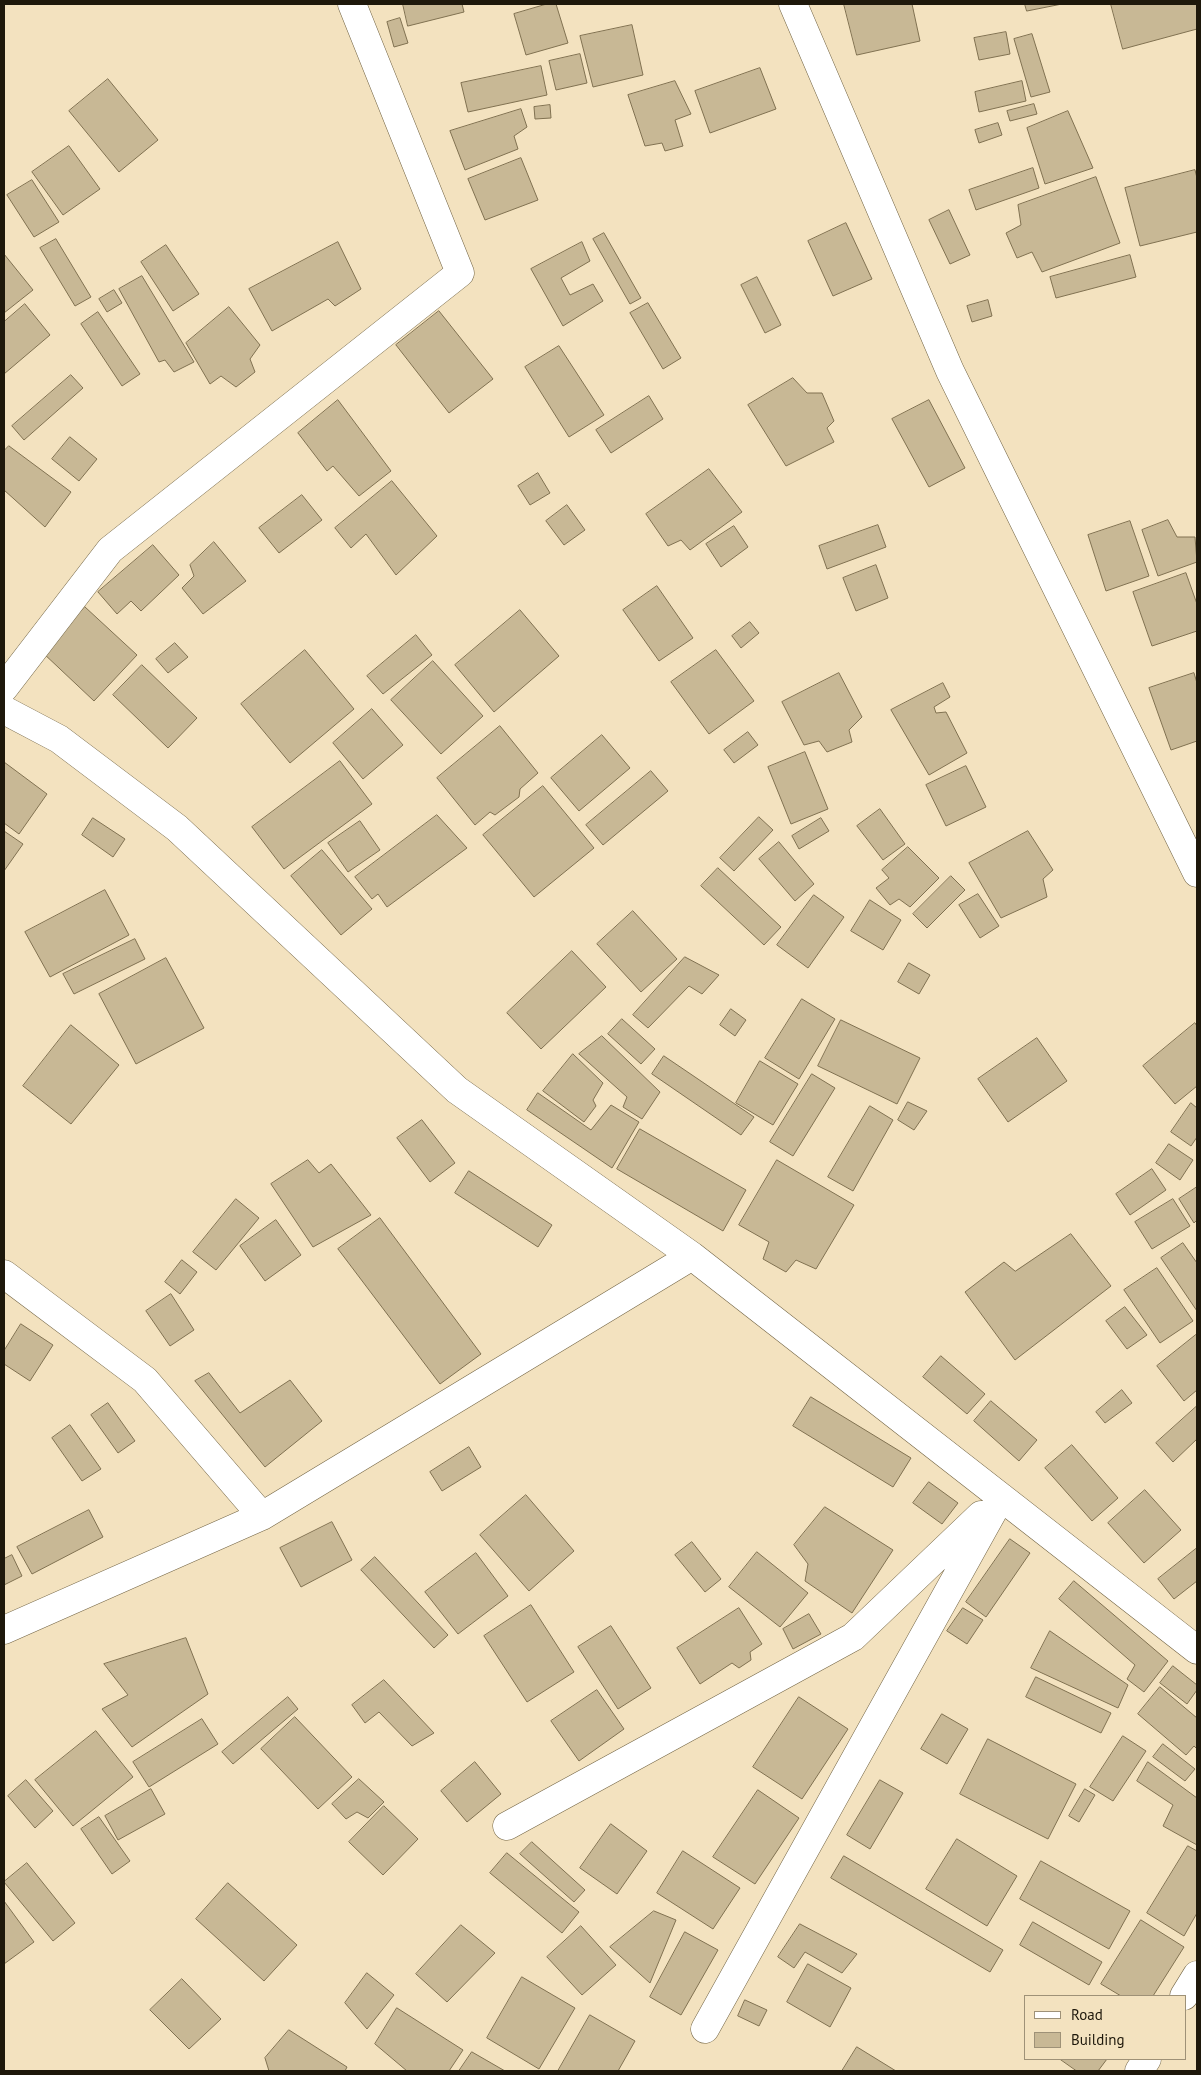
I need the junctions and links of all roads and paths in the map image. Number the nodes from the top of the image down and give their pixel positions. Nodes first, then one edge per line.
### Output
1 (352, 4) edge
2 (793, 4) edge
3 (4, 688) edge
4 (4, 710) edge
5 (1197, 873) edge
6 (692, 1256) junction
7 (4, 1274) edge
8 (1001, 1497) junction
9 (262, 1516) junction
10 (4, 1630) edge
11 (1197, 1650) edge
12 (507, 1826) dead end
13 (1197, 1975) edge
14 (1185, 1995) edge
15 (705, 2029) dead end
16 (1146, 2060) edge
17 (1139, 2071) edge

1 - 3 street
2 - 5 street
4 - 6 street
6 - 8 street
6 - 9 street
7 - 9 street
8 - 11 street
8 - 12 street
8 - 15 street
9 - 10 street
13 - 14 street
16 - 17 street

